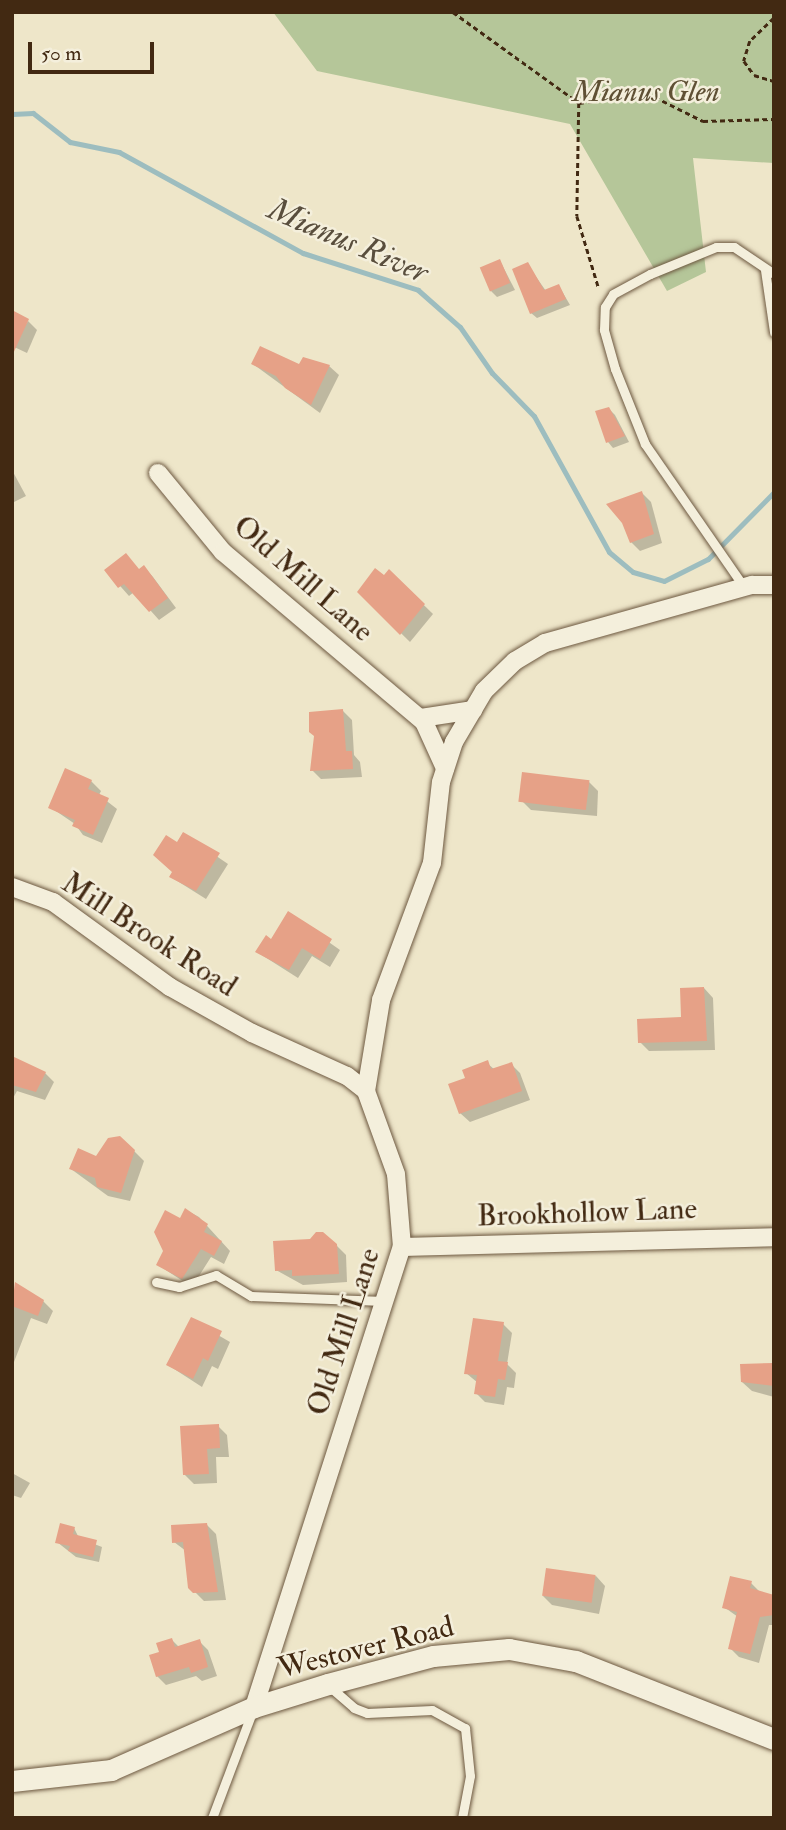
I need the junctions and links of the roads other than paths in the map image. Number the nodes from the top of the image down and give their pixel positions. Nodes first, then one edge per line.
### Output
1 (770, 272) edge
2 (774, 332) edge
3 (158, 473) dead end
4 (774, 585) edge
5 (744, 588) junction
6 (473, 710) junction
7 (421, 718) junction
8 (445, 768) junction
9 (12, 887) edge
10 (366, 1091) junction
11 (774, 1237) edge
12 (402, 1247) junction
13 (156, 1282) dead end
14 (384, 1301) junction
15 (328, 1684) junction
16 (254, 1707) junction
17 (774, 1738) edge
18 (12, 1781) edge
19 (212, 1818) edge
20 (462, 1818) edge

1 - 2 lane
1 - 5 lane
3 - 7 street, Old Mill Lane
4 - 5 street, Old Mill Lane
5 - 6 street, Old Mill Lane
6 - 7 street
6 - 8 street, Old Mill Lane
7 - 8 street, Old Mill Lane
8 - 10 street, Old Mill Lane
9 - 10 street, Mill Brook Road
10 - 12 street, Old Mill Lane
11 - 12 street, Brookhollow Lane
12 - 14 street, Old Mill Lane
13 - 14 lane
14 - 16 street, Old Mill Lane
15 - 16 street, Westover Road
15 - 17 street, Westover Road
15 - 20 lane
16 - 18 street, Westover Road
16 - 19 lane

